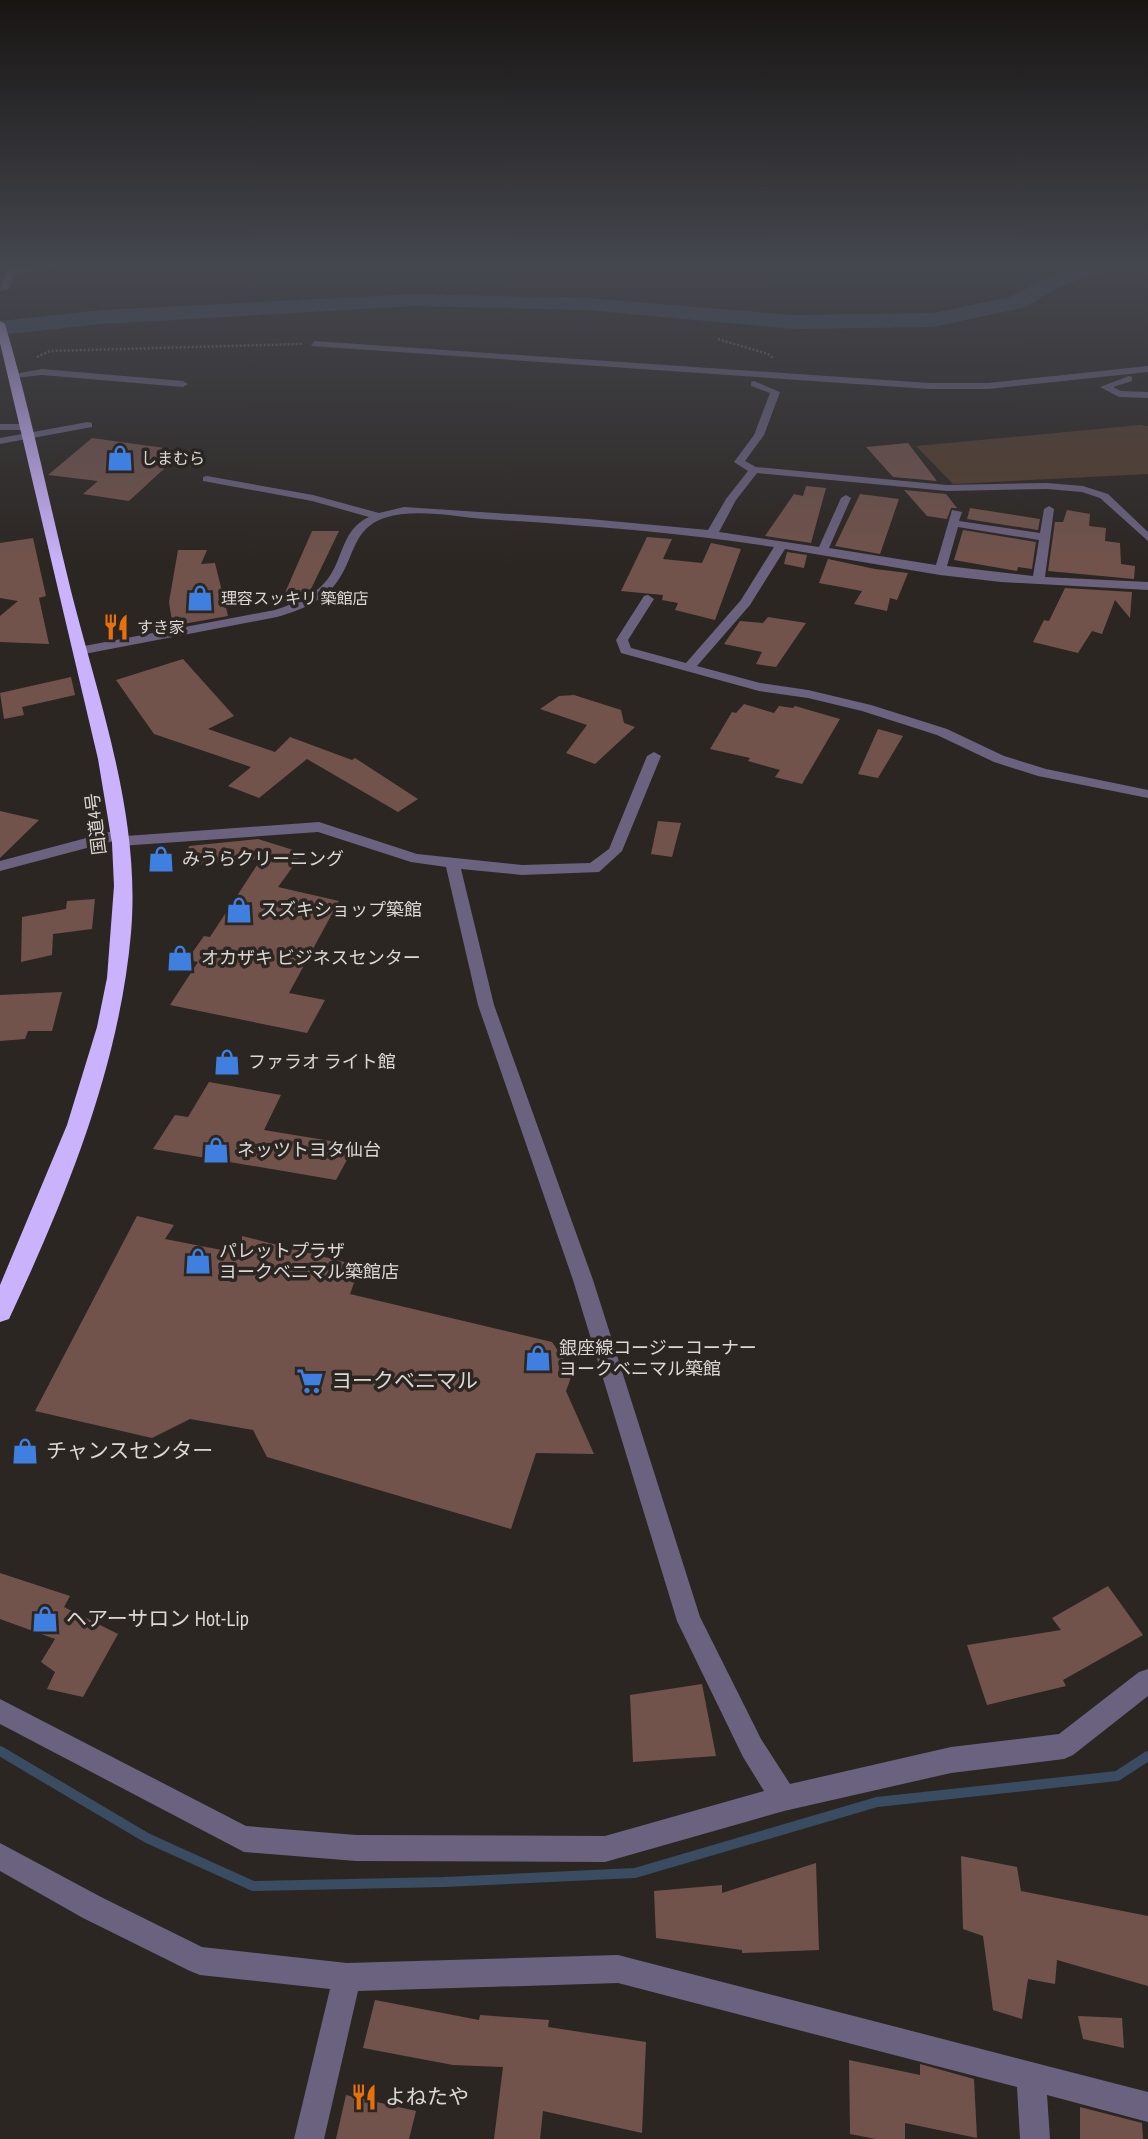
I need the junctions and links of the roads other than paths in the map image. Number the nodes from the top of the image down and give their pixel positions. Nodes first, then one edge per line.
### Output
1 (619, 365) edge
2 (12, 366) joint
3 (1148, 369) edge
4 (183, 384) dead end
5 (754, 384) dead end
6 (1148, 395) edge
7 (88, 425) dead end
8 (0, 427) edge
9 (25, 431) junction
10 (0, 440) edge
11 (754, 470) junction
12 (207, 479) dead end
13 (846, 498) dead end
14 (1049, 509) dead end
15 (378, 516) junction
16 (712, 534) junction
17 (1043, 537) junction
18 (1148, 538) edge
19 (782, 544) junction
20 (822, 552) junction
21 (940, 570) junction
22 (1038, 581) junction
23 (1148, 586) edge
24 (648, 599) dead end
25 (79, 651) junction
26 (689, 667) junction
27 (654, 756) dead end
28 (1148, 794) edge
29 (120, 838) junction
30 (452, 862) junction
31 (0, 866) edge
32 (0, 1311) edge
33 (1148, 1681) edge
34 (0, 1711) edge
35 (784, 1798) junction
36 (0, 1856) edge
37 (347, 1977) junction
38 (1031, 2077) junction
39 (1148, 2107) edge
40 (309, 2139) edge
41 (1035, 2139) edge

1 - 3 street
2 - 4 street
2 - 9 highway, 国道4号
3 - 6 street
5 - 11 street
7 - 9 street
8 - 9 street
9 - 10 street
9 - 25 highway, 国道4号
11 - 16 street
11 - 18 street
12 - 15 street
13 - 20 street
14 - 17 street
15 - 16 street
15 - 25 street
16 - 19 street
17 - 21 street
17 - 22 street
19 - 20 street
19 - 26 street
20 - 21 street
21 - 22 street
22 - 23 street
24 - 26 street
25 - 29 highway, 国道4号
26 - 28 street
27 - 30 street
29 - 30 street
29 - 31 street
29 - 32 highway, 国道4号
30 - 35 street
33 - 35 street
34 - 35 street
36 - 37 street
37 - 38 street
37 - 40 street
38 - 39 street
38 - 41 street

